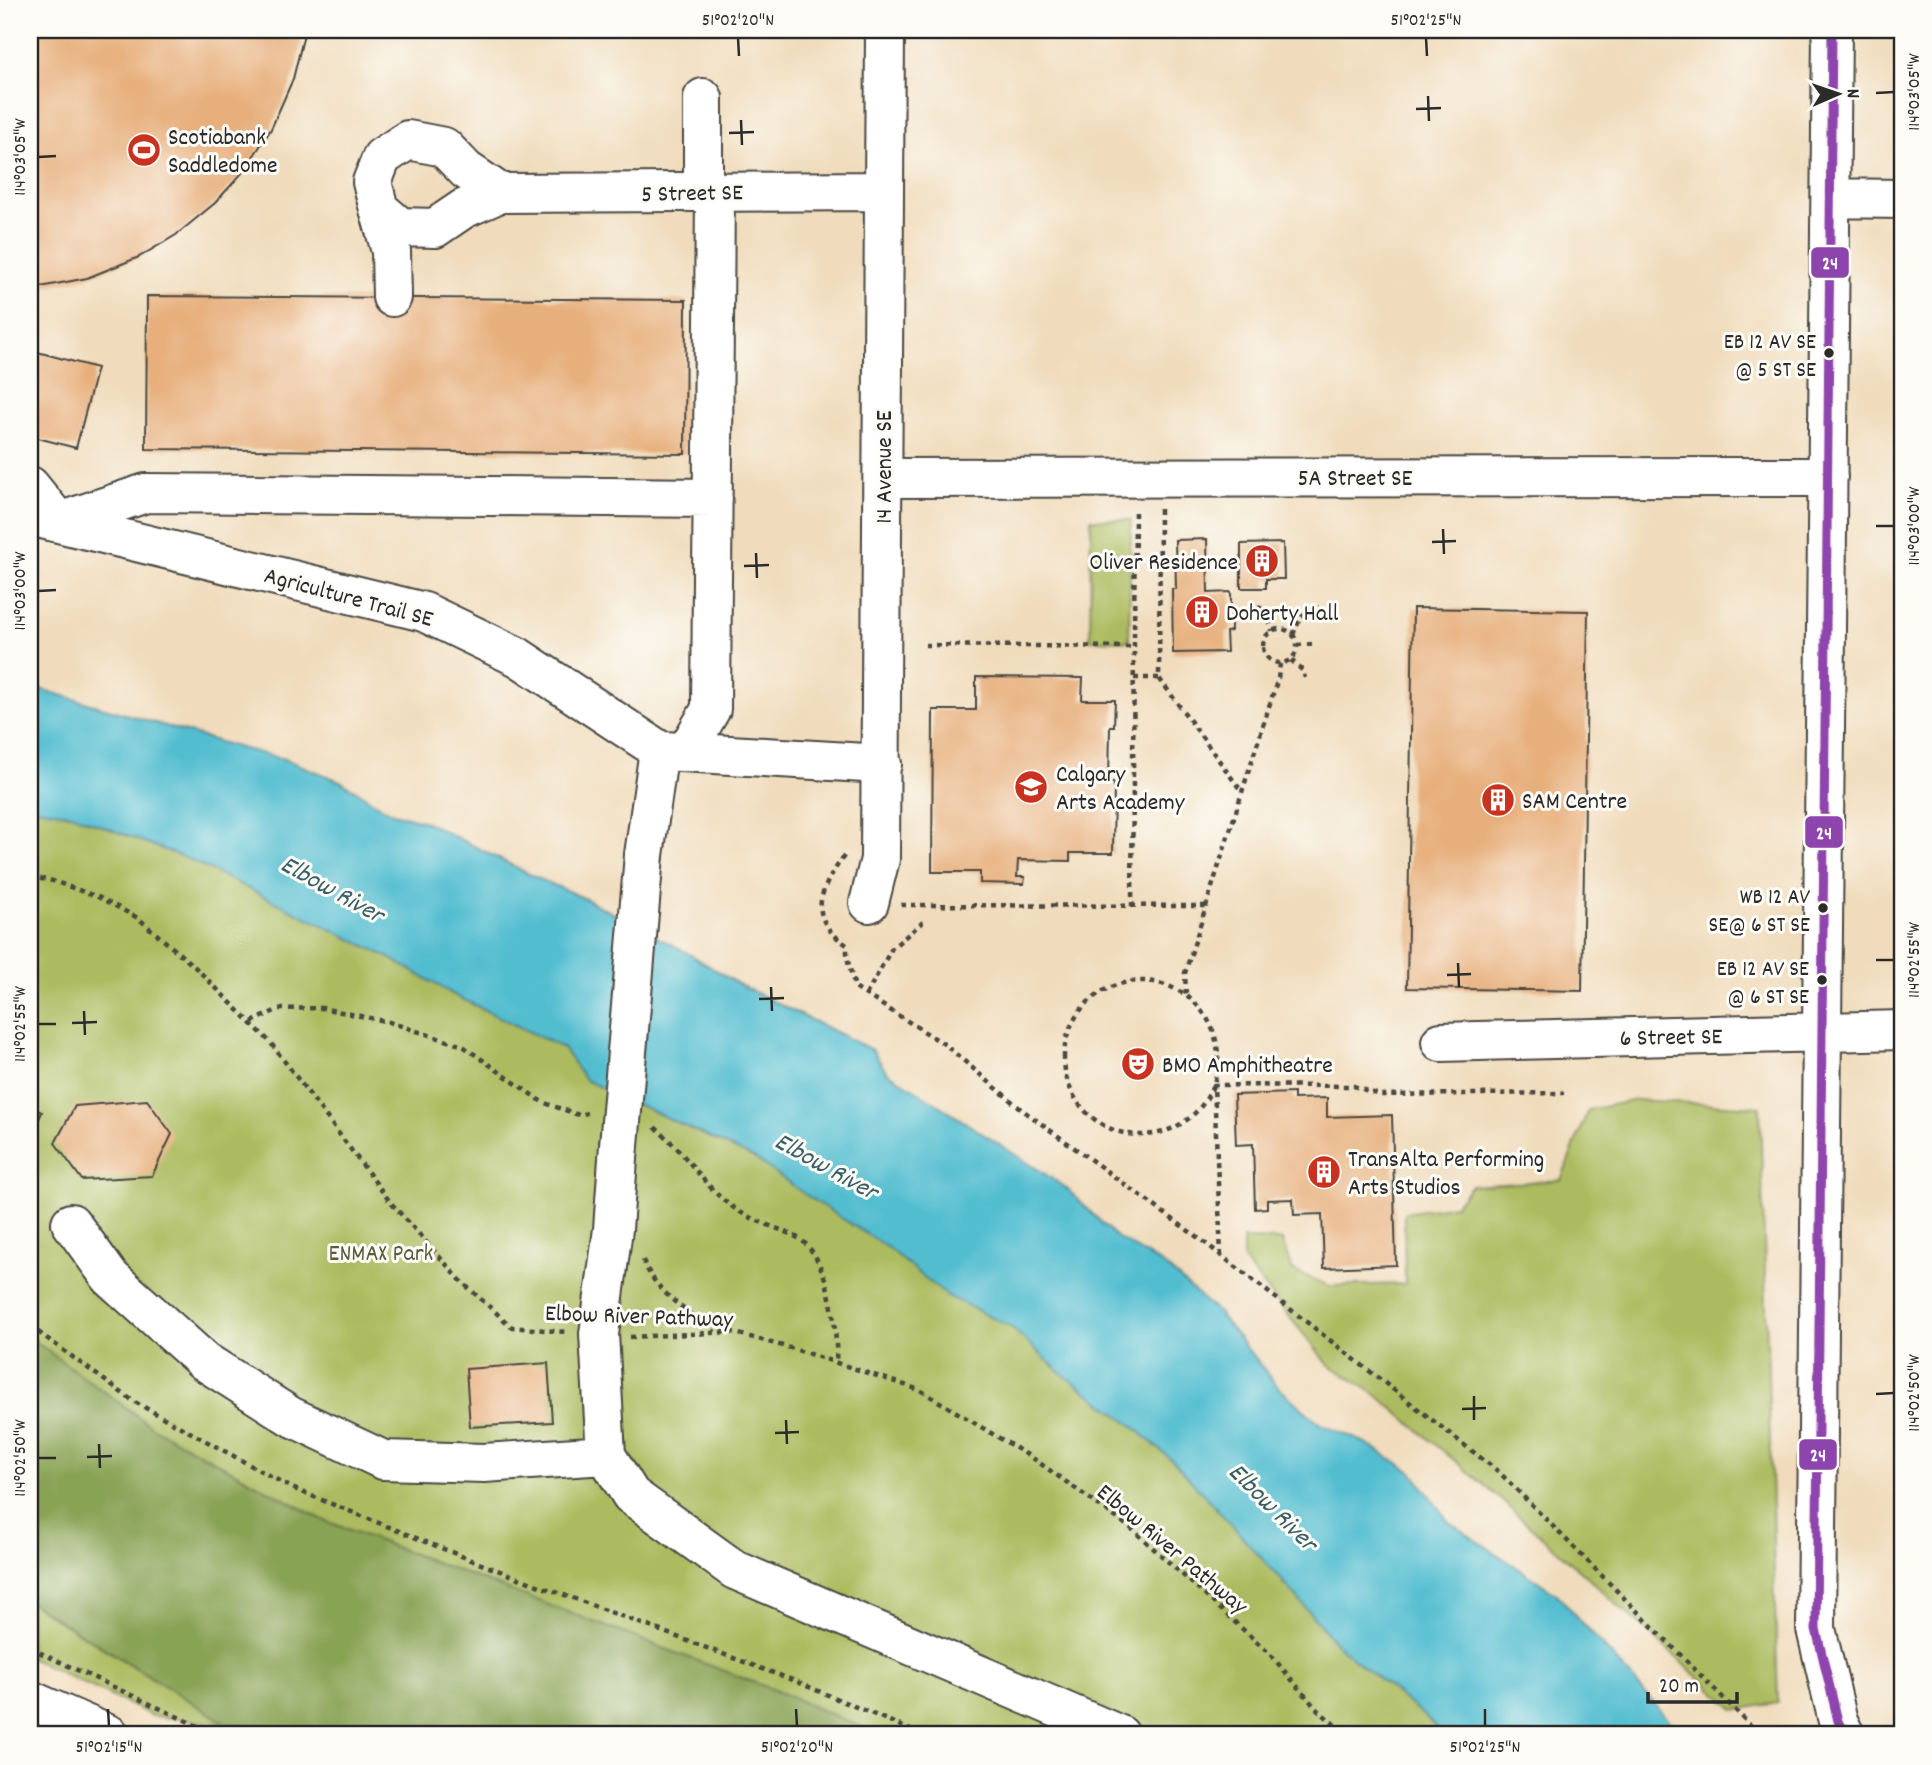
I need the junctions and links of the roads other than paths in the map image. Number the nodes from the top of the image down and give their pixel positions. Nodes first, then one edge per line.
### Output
1 (886, 30) edge
2 (1832, 30) edge
3 (715, 98) dead end
4 (884, 191) junction
5 (716, 192) junction
6 (500, 193) junction
7 (1831, 198) junction
8 (1902, 199) edge
9 (379, 209) junction
10 (435, 228) junction
11 (1828, 477) junction
12 (883, 478) junction
13 (30, 486) edge
14 (713, 498) junction
15 (44, 519) edge
16 (672, 751) junction
17 (882, 764) junction
18 (869, 903) road end
19 (1902, 1030) edge
20 (1823, 1032) junction
21 (1441, 1042) dead end
22 (71, 1223) dead end
23 (606, 1455) junction
24 (30, 1700) edge
25 (110, 1735) edge
26 (1120, 1735) edge
27 (1845, 1735) edge

1 - 4 street, 14 Avenue SE
2 - 7 street
3 - 5 street
4 - 5 street, 5 Street SE
4 - 12 street, 14 Avenue SE
5 - 6 street, 5 Street SE
5 - 14 street
6 - 9 street
6 - 10 street, 5 Street SE
7 - 8 street
7 - 11 street
9 - 10 street
9 - 10 street
11 - 12 street, 5A Street SE
11 - 20 street
12 - 17 street, 14 Avenue SE
13 - 15 street
14 - 15 street
14 - 16 street
15 - 16 street, Agriculture Trail SE
16 - 17 street
16 - 23 street, bridge
17 - 18 street, 14 Avenue SE
19 - 20 street, 6 Street SE
20 - 21 street, 6 Street SE
20 - 27 street
22 - 23 street
23 - 26 street
24 - 25 street

